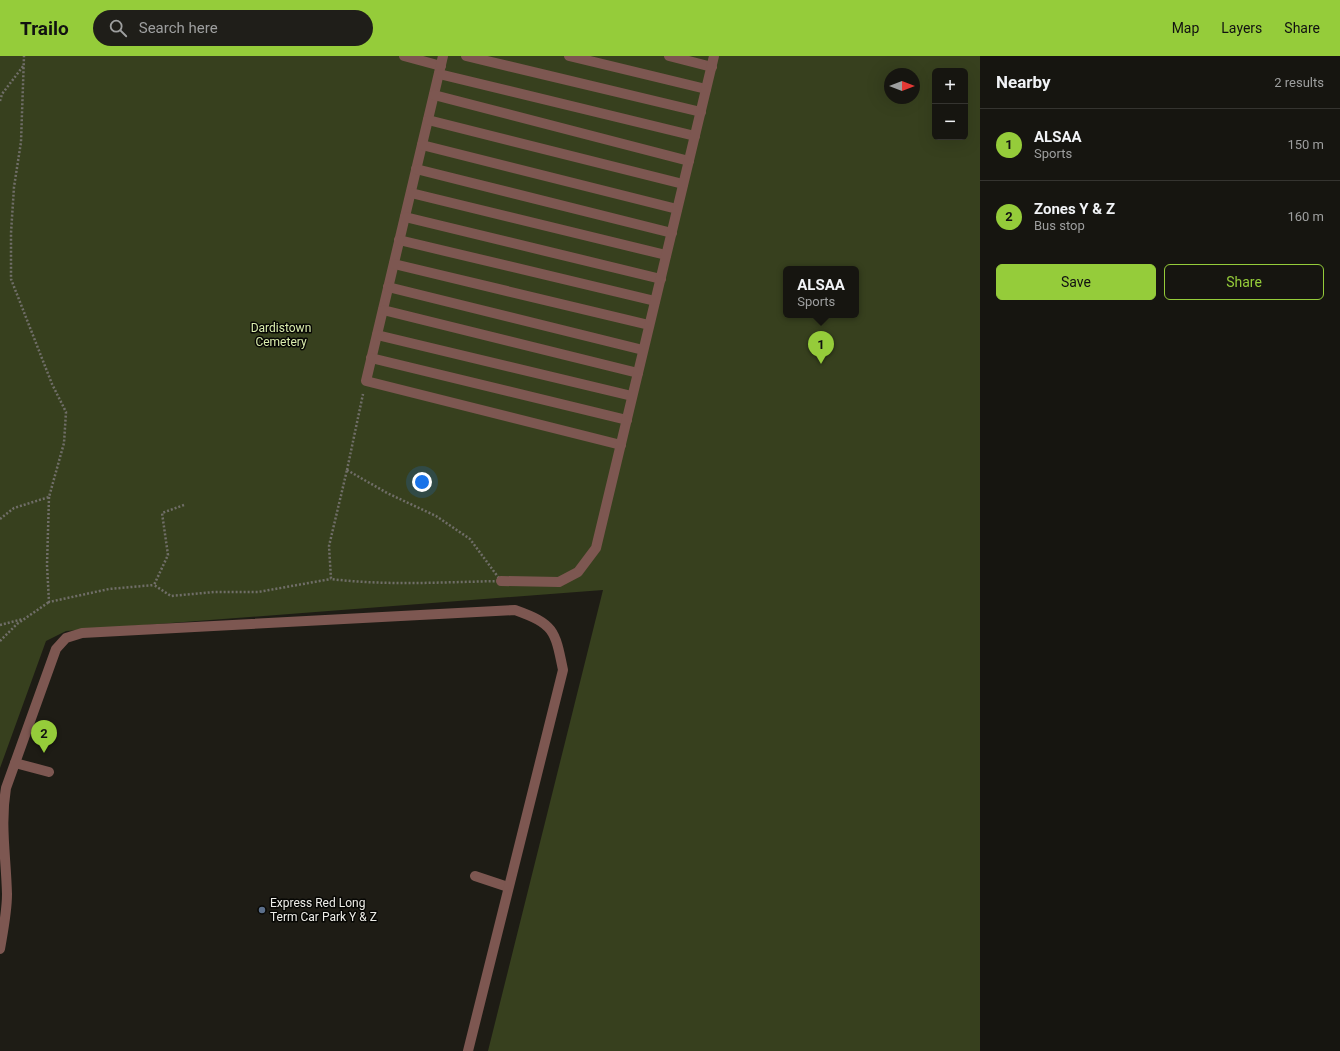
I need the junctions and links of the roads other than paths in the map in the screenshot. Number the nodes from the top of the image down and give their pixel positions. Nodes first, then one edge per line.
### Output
1 (404, 56) edge
2 (443, 56) edge
3 (466, 56) edge
4 (569, 56) edge
5 (669, 56) edge
6 (714, 56) edge
7 (712, 67) junction
8 (440, 70) junction
9 (706, 89) junction
10 (434, 96) junction
11 (701, 112) junction
12 (428, 120) junction
13 (695, 136) junction
14 (422, 145) junction
15 (689, 161) junction
16 (416, 169) junction
17 (683, 184) junction
18 (411, 193) junction
19 (677, 209) junction
20 (405, 217) junction
21 (672, 233) junction
22 (399, 240) junction
23 (666, 255) junction
24 (394, 264) junction
25 (661, 279) junction
26 (388, 287) junction
27 (655, 301) junction
28 (383, 310) junction
29 (650, 325) junction
30 (377, 335) junction
31 (644, 350) junction
32 (371, 358) junction
33 (638, 374) junction
34 (632, 396) junction
35 (627, 420) junction
36 (621, 445) junction
37 (501, 581) road end
38 (15, 762) junction
39 (49, 772) dead end
40 (475, 876) dead end
41 (508, 887) junction
42 (0, 949) edge
43 (468, 1051) edge

1 - 8 lane
2 - 8 lane
3 - 11 lane
4 - 9 lane
5 - 7 lane
6 - 7 lane
7 - 9 lane
8 - 10 lane
8 - 13 lane
9 - 11 lane
10 - 12 lane
10 - 15 lane
11 - 13 lane
12 - 14 lane
12 - 17 lane
13 - 15 lane
14 - 16 lane
14 - 19 lane
15 - 17 lane
16 - 18 lane
16 - 21 lane
17 - 19 lane
18 - 20 lane
18 - 23 lane
19 - 21 lane
20 - 22 lane
20 - 25 lane
21 - 23 lane
22 - 24 lane
22 - 27 lane
23 - 25 lane
24 - 26 lane
24 - 29 lane
25 - 27 lane
26 - 28 lane
26 - 31 lane
27 - 29 lane
28 - 30 lane
28 - 33 lane
29 - 31 lane
30 - 32 lane
30 - 34 lane
31 - 33 lane
32 - 35 lane
32 - 36 lane
33 - 34 lane
34 - 35 lane
35 - 36 lane
36 - 37 lane
38 - 39 lane
38 - 41 lane
38 - 42 lane
40 - 41 lane
41 - 43 lane

